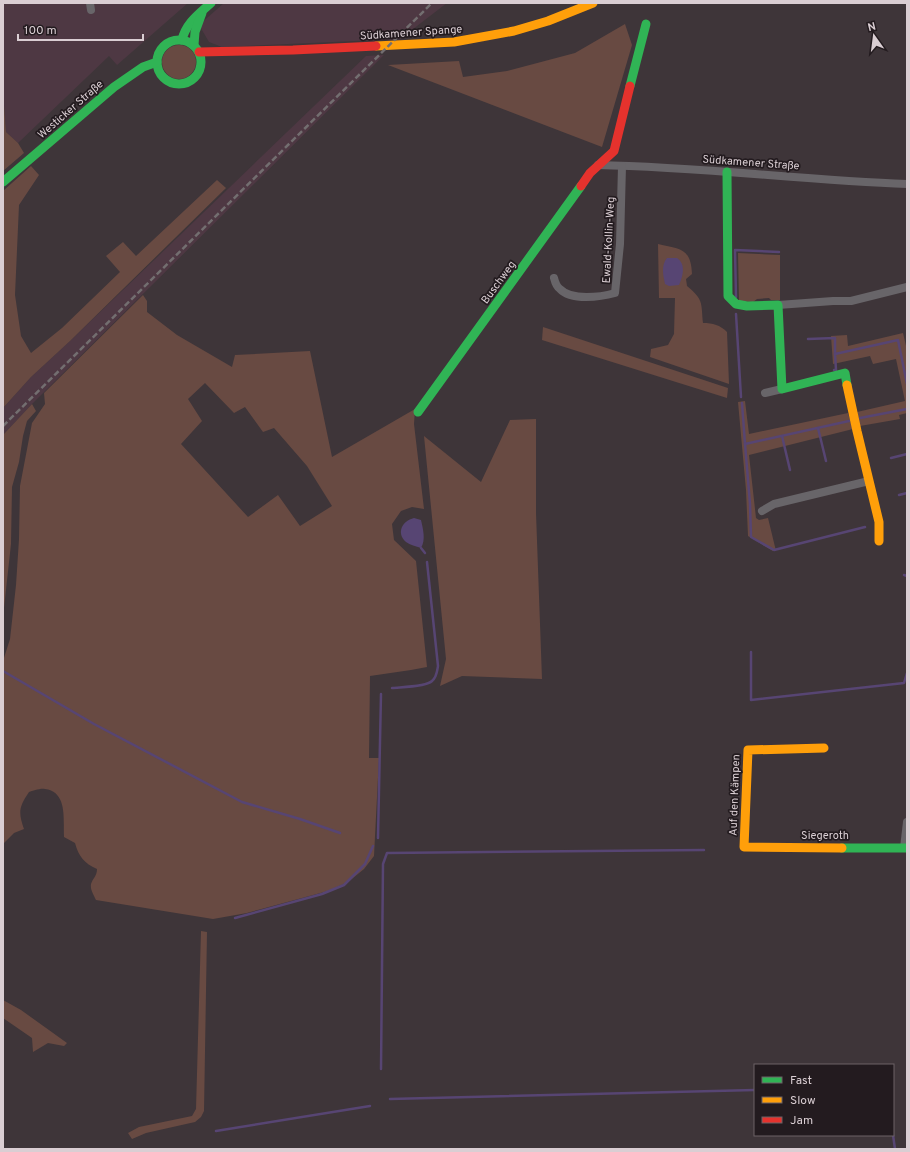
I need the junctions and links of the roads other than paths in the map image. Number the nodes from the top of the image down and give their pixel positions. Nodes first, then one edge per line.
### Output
1 (211, 3) edge
2 (593, 3) edge
3 (202, 12) junction
4 (646, 24) dead end
5 (182, 40) junction
6 (197, 48) junction
7 (226, 52) junction
8 (157, 62) junction
9 (202, 64) junction
10 (160, 73) junction
11 (129, 78) junction
12 (599, 164) junction
13 (622, 166) junction
14 (726, 172) junction
15 (3, 182) edge
16 (907, 184) edge
17 (554, 278) dead end
18 (907, 287) edge
19 (778, 305) junction
20 (782, 389) junction
21 (765, 393) dead end
22 (418, 412) dead end
23 (869, 481) junction
24 (762, 510) dead end
25 (879, 541) dead end
26 (824, 748) dead end
27 (907, 822) edge
28 (744, 847) joint
29 (905, 848) edge

1 - 3 street
2 - 7 street, Südkamener Spange
3 - 5 street
3 - 6 street
4 - 12 street, Buschweg
5 - 6 street
5 - 8 street
6 - 7 street, Südkamener Spange
6 - 9 street
7 - 9 street
8 - 10 street
8 - 11 street, Westicker Straße
9 - 10 street
10 - 11 street
11 - 15 street, Westicker Straße
12 - 13 street, Südkamener Straße
12 - 22 street, Buschweg
13 - 14 street, Südkamener Straße
13 - 17 street, Ewald-Kollin-Weg
14 - 16 street, Südkamener Straße
14 - 19 street
18 - 19 street
19 - 20 street
20 - 21 street
20 - 23 street
23 - 24 street
23 - 25 street
26 - 28 street, Auf den Kämpen
27 - 29 street
28 - 29 street, Siegeroth

